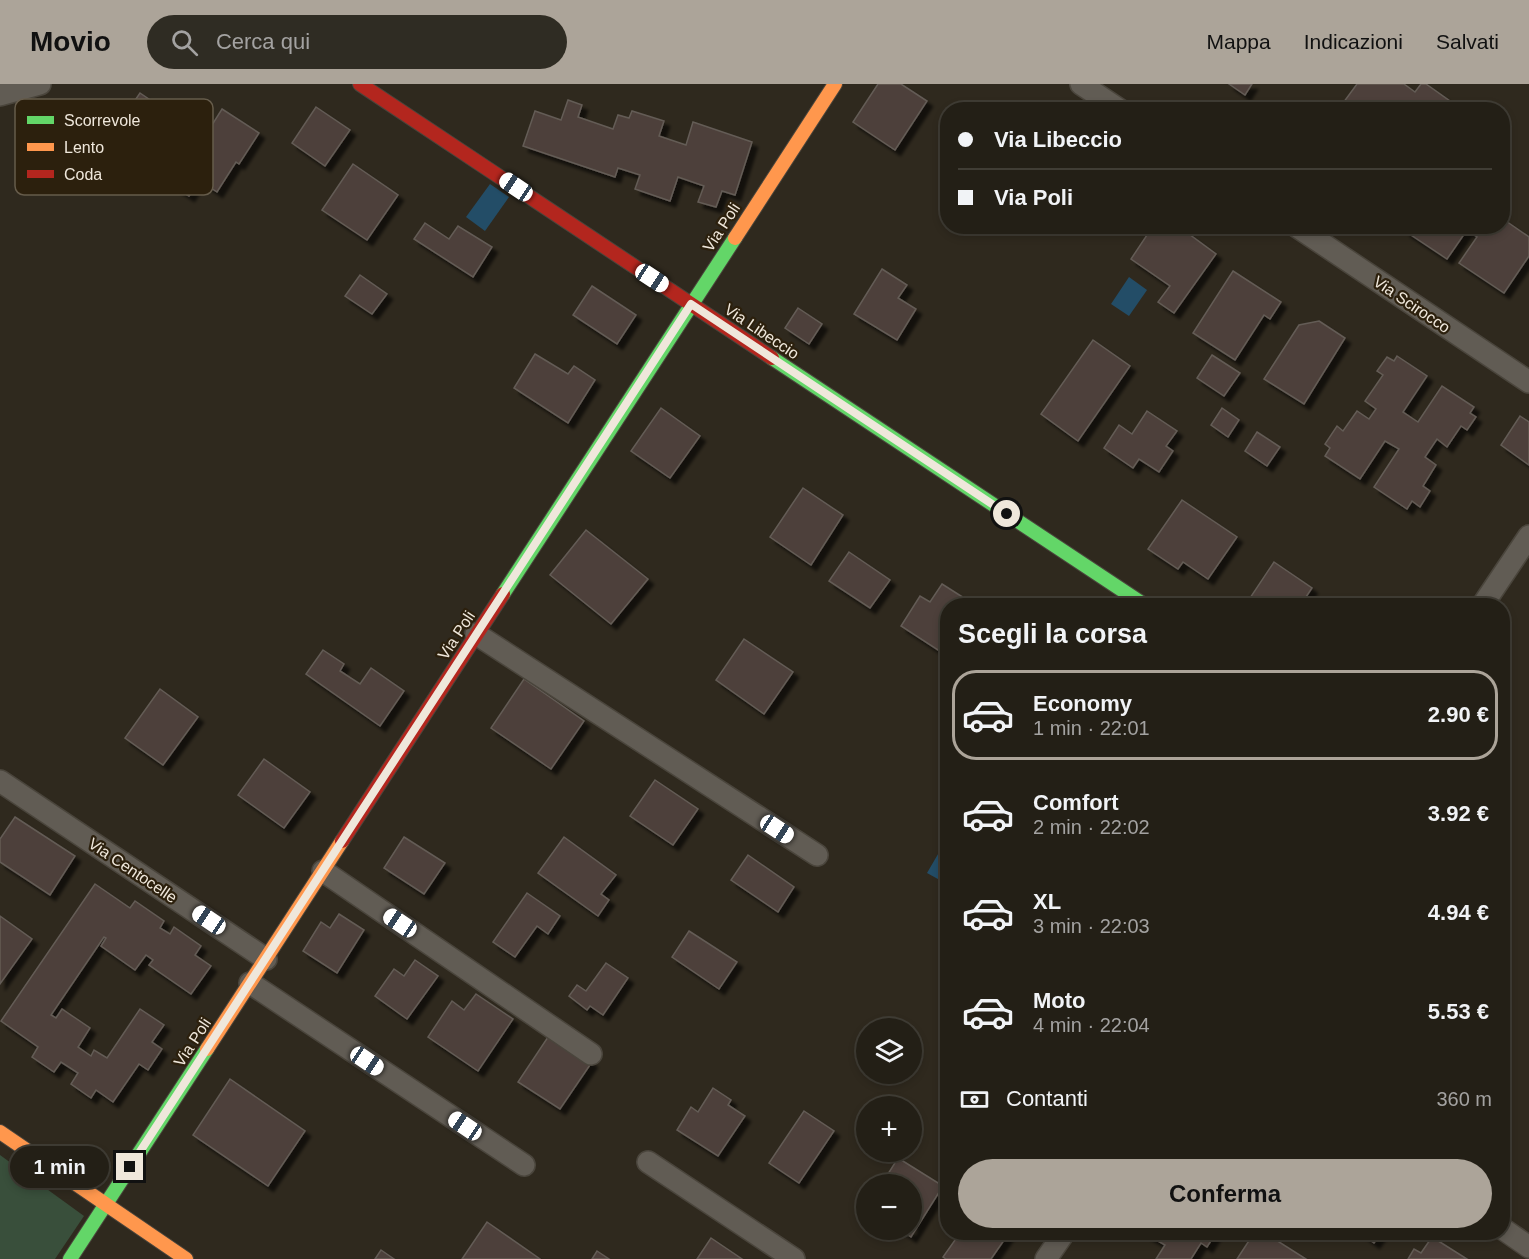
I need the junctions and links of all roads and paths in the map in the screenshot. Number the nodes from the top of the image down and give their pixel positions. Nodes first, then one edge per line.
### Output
1 (40, 84) edge
2 (360, 84) edge
3 (835, 84) edge
4 (1081, 84) edge
5 (0, 96) edge
6 (1108, 102) edge
7 (1308, 234) edge
8 (691, 304) junction
9 (1529, 382) edge
10 (1529, 536) edge
11 (1134, 598) edge
12 (1487, 598) edge
13 (476, 634) junction
14 (0, 781) edge
15 (817, 855) dead end
16 (323, 871) junction
17 (266, 959) junction
18 (250, 982) junction
19 (591, 1054) dead end
20 (0, 1131) edge
21 (648, 1162) dead end
22 (524, 1165) dead end
23 (106, 1204) junction
24 (1510, 1234) edge
25 (1529, 1246) edge
26 (70, 1259) edge
27 (186, 1259) edge
28 (794, 1259) edge

1 - 5 street
2 - 8 street, Via Libeccio
3 - 8 street, Via Poli
4 - 6 street
7 - 9 street, Via Scirocco
8 - 11 street, Via Libeccio
8 - 13 street, Via Poli
10 - 12 street
13 - 15 street
13 - 16 street, Via Poli
14 - 17 street, Via Centocelle
16 - 17 street, Via Poli
16 - 19 street
17 - 18 street, Via Poli
18 - 22 street
18 - 23 street, Via Poli
20 - 23 street
21 - 28 street
23 - 26 street, Via Poli
23 - 27 street
24 - 25 street

